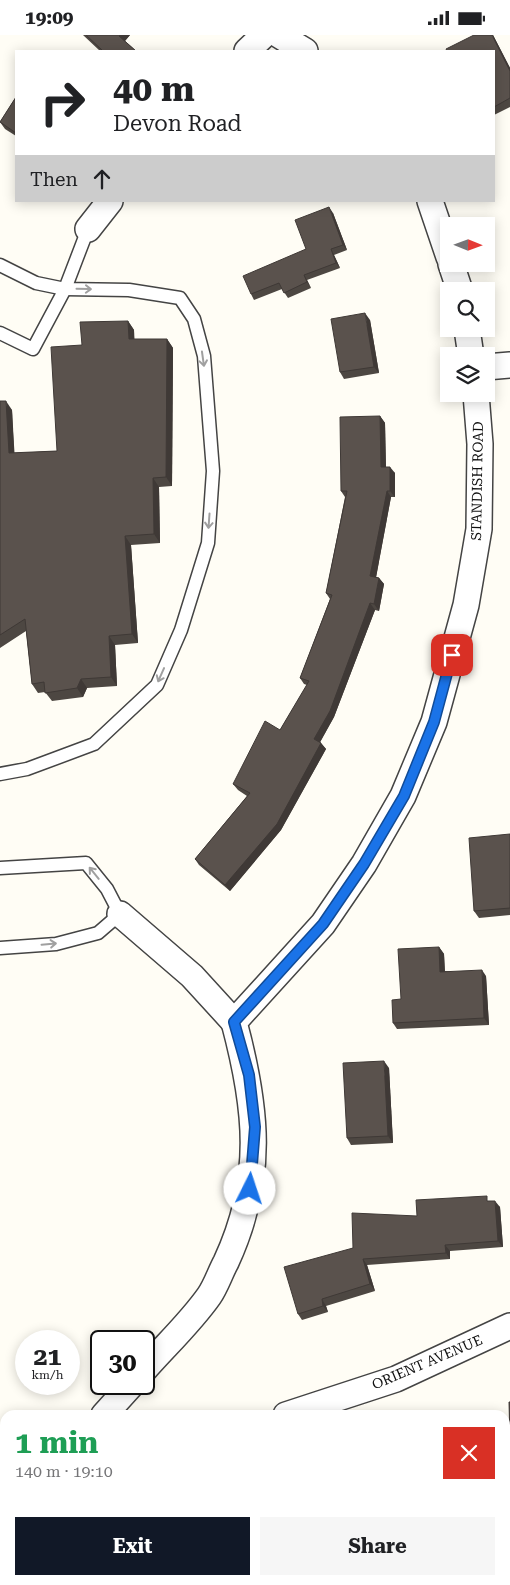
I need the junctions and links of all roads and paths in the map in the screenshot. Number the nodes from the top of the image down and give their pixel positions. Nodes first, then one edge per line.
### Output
1 (264, 35) edge
2 (280, 35) edge
3 (248, 50) edge
4 (302, 50) edge
5 (109, 202) edge
6 (430, 202) edge
7 (88, 229) joint
8 (440, 230) edge
9 (0, 265) edge
10 (65, 289) junction
11 (0, 333) edge
12 (510, 365) edge
13 (495, 366) edge
14 (477, 402) edge
15 (0, 774) edge
16 (0, 868) edge
17 (120, 914) junction
18 (0, 948) edge
19 (234, 1022) junction
20 (510, 1326) edge
21 (155, 1358) edge
22 (122, 1395) edge
23 (109, 1410) edge
24 (301, 1410) edge

1 - 3 street
2 - 4 street
5 - 7 street
6 - 8 street
7 - 10 lane
9 - 10 lane
10 - 11 lane
10 -> 15 lane
12 - 13 street
14 - 19 street, STANDISH ROAD
17 -> 16 lane
18 -> 17 lane
17 - 19 street
19 - 21 street
20 - 24 street, ORIENT AVENUE
22 - 23 street

